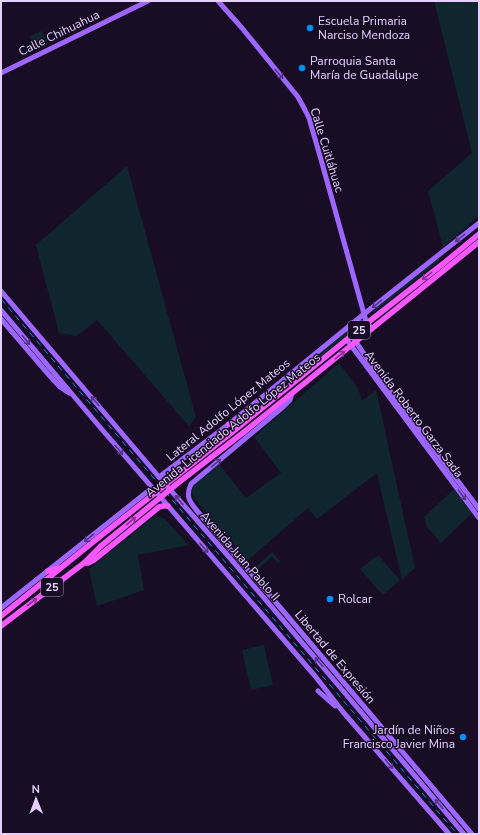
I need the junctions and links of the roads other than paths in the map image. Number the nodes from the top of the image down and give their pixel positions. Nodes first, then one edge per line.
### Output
1 (148, 1) edge
2 (218, 1) edge
3 (1, 73) edge
4 (479, 223) edge
5 (479, 234) edge
6 (479, 242) edge
7 (1, 291) edge
8 (1, 310) edge
9 (364, 314) junction
10 (1, 319) edge
11 (367, 323) junction
12 (372, 329) junction
13 (352, 336) junction
14 (347, 340) junction
15 (356, 342) junction
16 (351, 346) junction
17 (292, 393) junction
18 (72, 394) junction
19 (261, 410) junction
20 (229, 424) junction
21 (159, 477) junction
22 (152, 488) junction
23 (144, 494) junction
24 (168, 506) junction
25 (479, 509) edge
26 (156, 510) junction
27 (479, 517) edge
28 (230, 558) junction
29 (84, 563) junction
30 (62, 567) junction
31 (48, 571) junction
32 (256, 580) junction
33 (273, 599) junction
34 (1, 608) edge
35 (1, 616) edge
36 (1, 626) edge
37 (294, 634) junction
38 (334, 672) junction
39 (318, 691) dead end
40 (344, 692) junction
41 (343, 712) junction
42 (449, 834) edge
43 (464, 834) edge
44 (472, 834) edge

1 - 3 street, Calle Chihuahua
2 -> 9 street, Calle Cuitláhuac
4 -> 9 street, Lateral Adolfo López Mateos
5 -> 11 main road, Avenida Licenciado Adolfo López Mateos / 25
6 - 12 main road, Avenida Licenciado Adolfo López Mateos / 25
21 -> 7 street, Avenida Juan Pablo II
8 -> 18 street, Avenida Juan Pablo II
9 - 11 street, Calle Cuitláhuac
9 - 20 street, Lateral Adolfo López Mateos
10 - 18 street
11 - 12 street, Calle Cuitláhuac
11 - 13 main road, Avenida Licenciado Adolfo López Mateos / 25
12 - 15 main road, Avenida Licenciado Adolfo López Mateos / 25
13 - 14 main road, Avenida Licenciado Adolfo López Mateos / 25
13 - 15 street, Avenida Roberto Garza Sada
14 - 16 street, Avenida Roberto Garza Sada
14 - 19 main road, Avenida Licenciado Adolfo López Mateos / 25
15 - 16 main road, Avenida Licenciado Adolfo López Mateos / 25
15 - 25 street, Avenida Roberto Garza Sada
17 -> 16 main road, Avenida Licenciado Adolfo López Mateos / 25
16 -> 27 street, Avenida Roberto Garza Sada
29 -> 17 main road, Avenida Licenciado Adolfo López Mateos / 25, bridge
32 -> 17 street, Libertad de Expresión
18 -> 22 street, Avenida Juan Pablo II
19 - 20 main road
19 - 30 main road, Avenida Licenciado Adolfo López Mateos / 25, bridge
20 - 21 street, Lateral Adolfo López Mateos
28 -> 21 street, Avenida Juan Pablo II
22 - 23 street
22 - 24 street, Avenida Juan Pablo II
23 - 26 street
23 -> 31 street
24 - 26 main road
24 -> 41 street, Avenida Juan Pablo II
26 - 29 main road
28 - 32 street
28 - 37 street, Avenida Juan Pablo II
36 -> 29 main road, Avenida Licenciado Adolfo López Mateos / 25
30 - 31 main road
30 - 35 main road, Avenida Licenciado Adolfo López Mateos / 25
31 - 34 street
32 - 33 street, Libertad de Expresión
33 - 37 street
33 - 38 street, Libertad de Expresión
40 -> 37 street, Avenida Juan Pablo II
38 - 40 street
38 - 44 street, Libertad de Expresión
39 - 41 street
43 -> 40 street, Avenida Juan Pablo II
41 -> 42 street, Avenida Juan Pablo II

